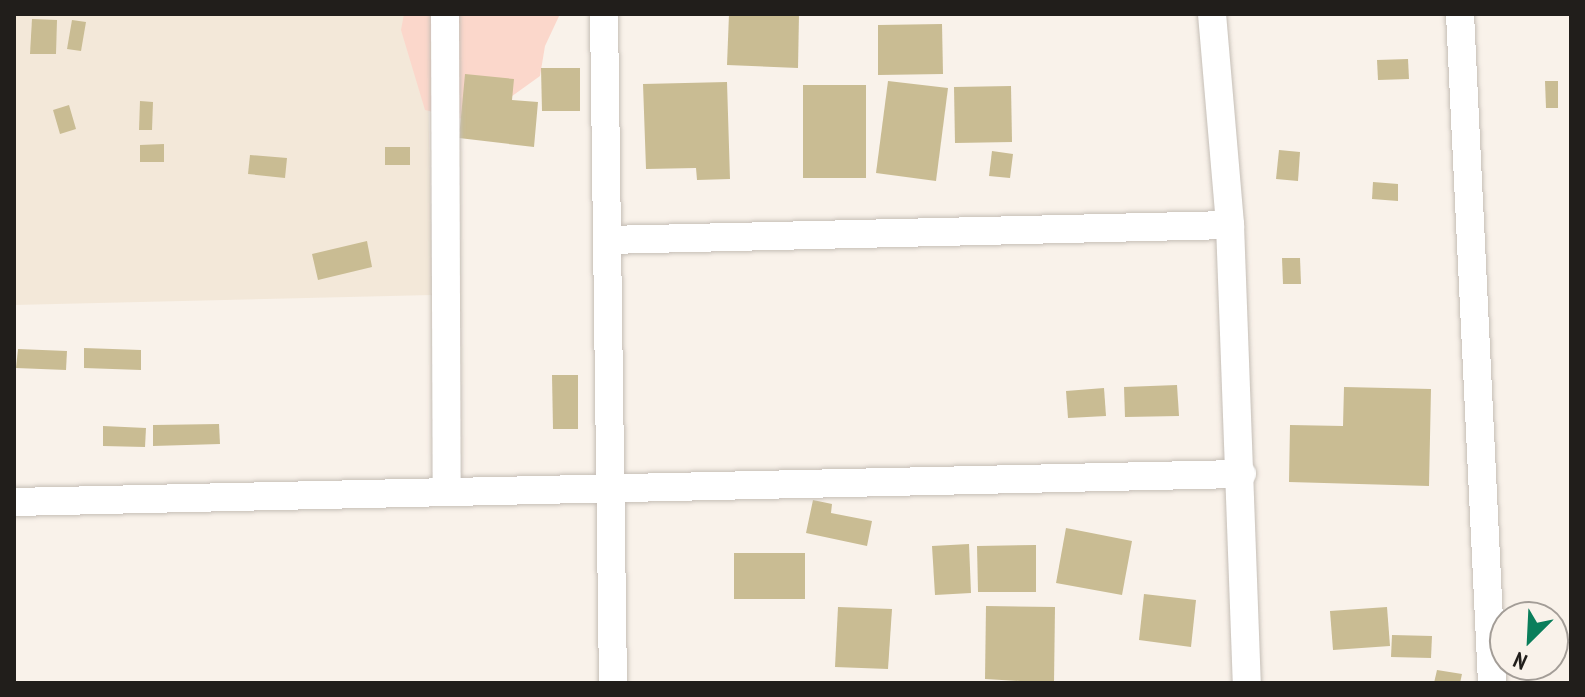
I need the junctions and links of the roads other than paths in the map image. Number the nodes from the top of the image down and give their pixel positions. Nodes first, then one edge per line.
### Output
1 (445, 14) edge
2 (604, 14) edge
3 (1212, 14) edge
4 (1460, 14) edge
5 (1230, 225) junction
6 (607, 240) junction
7 (1242, 474) junction
8 (613, 489) junction
9 (447, 492) junction
10 (14, 502) edge
11 (613, 683) edge
12 (1247, 683) edge
13 (1492, 683) edge

1 - 9 street
2 - 6 street
3 - 5 street
4 - 13 street
5 - 6 street
5 - 7 street
6 - 8 street
7 - 8 street
7 - 12 street
8 - 9 street
8 - 11 street
9 - 10 street

